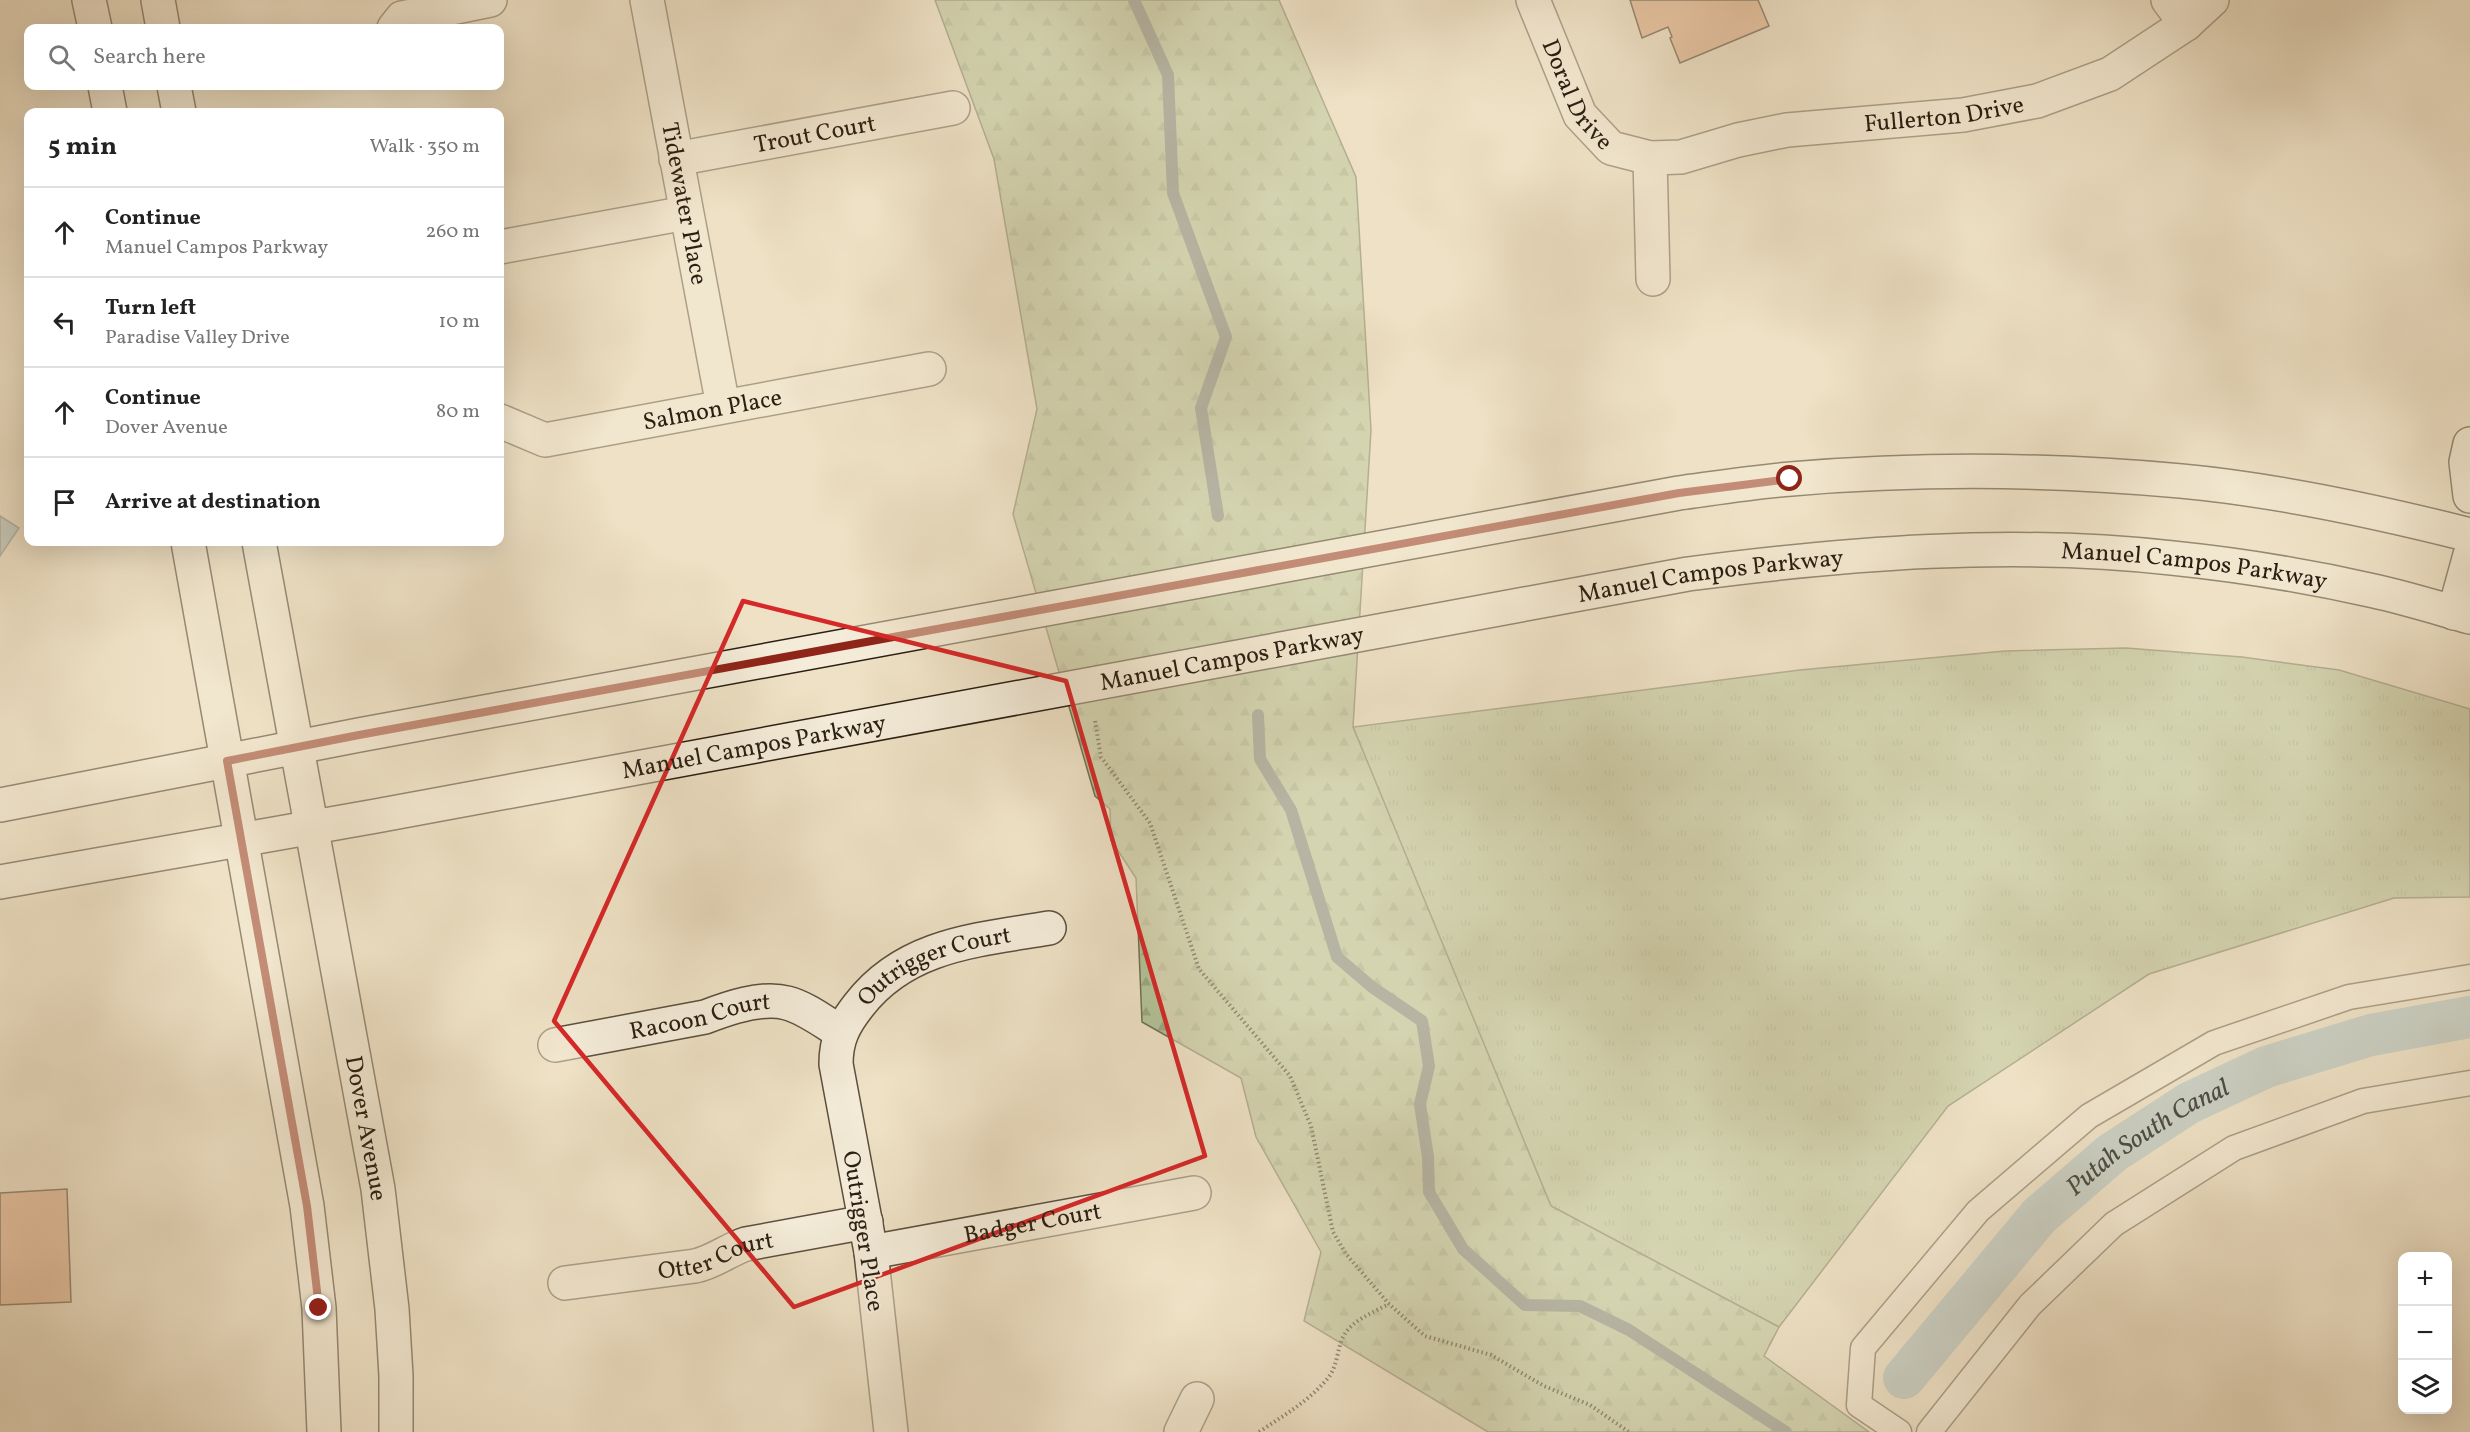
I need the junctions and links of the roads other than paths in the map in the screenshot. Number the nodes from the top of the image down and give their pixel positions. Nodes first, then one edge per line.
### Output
1 (89, 0) edge
2 (158, 0) edge
3 (490, 0) edge
4 (647, 0) edge
5 (1533, 0) edge
6 (2212, 0) edge
7 (2177, 12) edge
8 (94, 24) edge
9 (162, 24) edge
10 (397, 24) edge
11 (106, 90) edge
12 (175, 90) edge
13 (109, 108) edge
14 (178, 108) edge
15 (953, 108) dead end
16 (1650, 158) junction
17 (676, 159) junction
18 (686, 213) junction
19 (504, 247) edge
20 (1653, 279) dead end
21 (929, 369) dead end
22 (723, 406) junction
23 (504, 423) edge
24 (2470, 444) edge
25 (2470, 496) edge
26 (2470, 535) edge
27 (189, 546) edge
28 (260, 546) edge
29 (2470, 555) edge
30 (2462, 615) edge
31 (296, 748) junction
32 (227, 761) junction
33 (0, 805) edge
34 (311, 827) junction
35 (240, 839) junction
36 (0, 882) edge
37 (1049, 928) dead end
38 (2470, 977) edge
39 (840, 1032) junction
40 (555, 1045) dead end
41 (2470, 1083) edge
42 (1194, 1193) dead end
43 (868, 1237) junction
44 (565, 1283) dead end
45 (1197, 1398) dead end
46 (324, 1432) edge
47 (396, 1432) edge
48 (891, 1432) edge
49 (1181, 1432) edge
50 (1899, 1432) edge
51 (1929, 1432) edge

1 - 8 main road
2 - 9 main road
3 - 10 main road
4 - 17 main road, Tidewater Place
5 - 16 main road, Doral Drive
6 - 7 main road, Fullerton Drive
7 - 16 main road, Fullerton Drive
11 - 13 main road
12 - 14 main road
15 - 17 main road, Trout Court
16 - 20 main road
17 - 18 main road, Tidewater Place
18 - 19 main road
18 - 22 main road, Tidewater Place
21 - 22 main road, Salmon Place
22 - 23 main road, Salmon Place
24 - 25 main road
26 - 31 main road
27 - 32 main road
28 - 31 main road, Dover Avenue
29 - 30 main road
30 - 34 main road, Manuel Campos Parkway
31 - 32 main road
31 - 34 main road, Dover Avenue
32 - 33 main road
32 - 35 main road
34 - 35 main road, Manuel Campos Parkway
34 - 47 main road, Dover Avenue
35 - 36 main road, Manuel Campos Parkway
35 - 46 main road
37 - 39 main road, Outrigger Court
38 - 50 lane
39 - 40 main road, Racoon Court
39 - 43 main road, Outrigger Place
41 - 51 lane
42 - 43 main road, Badger Court
43 - 44 main road, Otter Court
43 - 48 main road, Outrigger Place
45 - 49 main road

